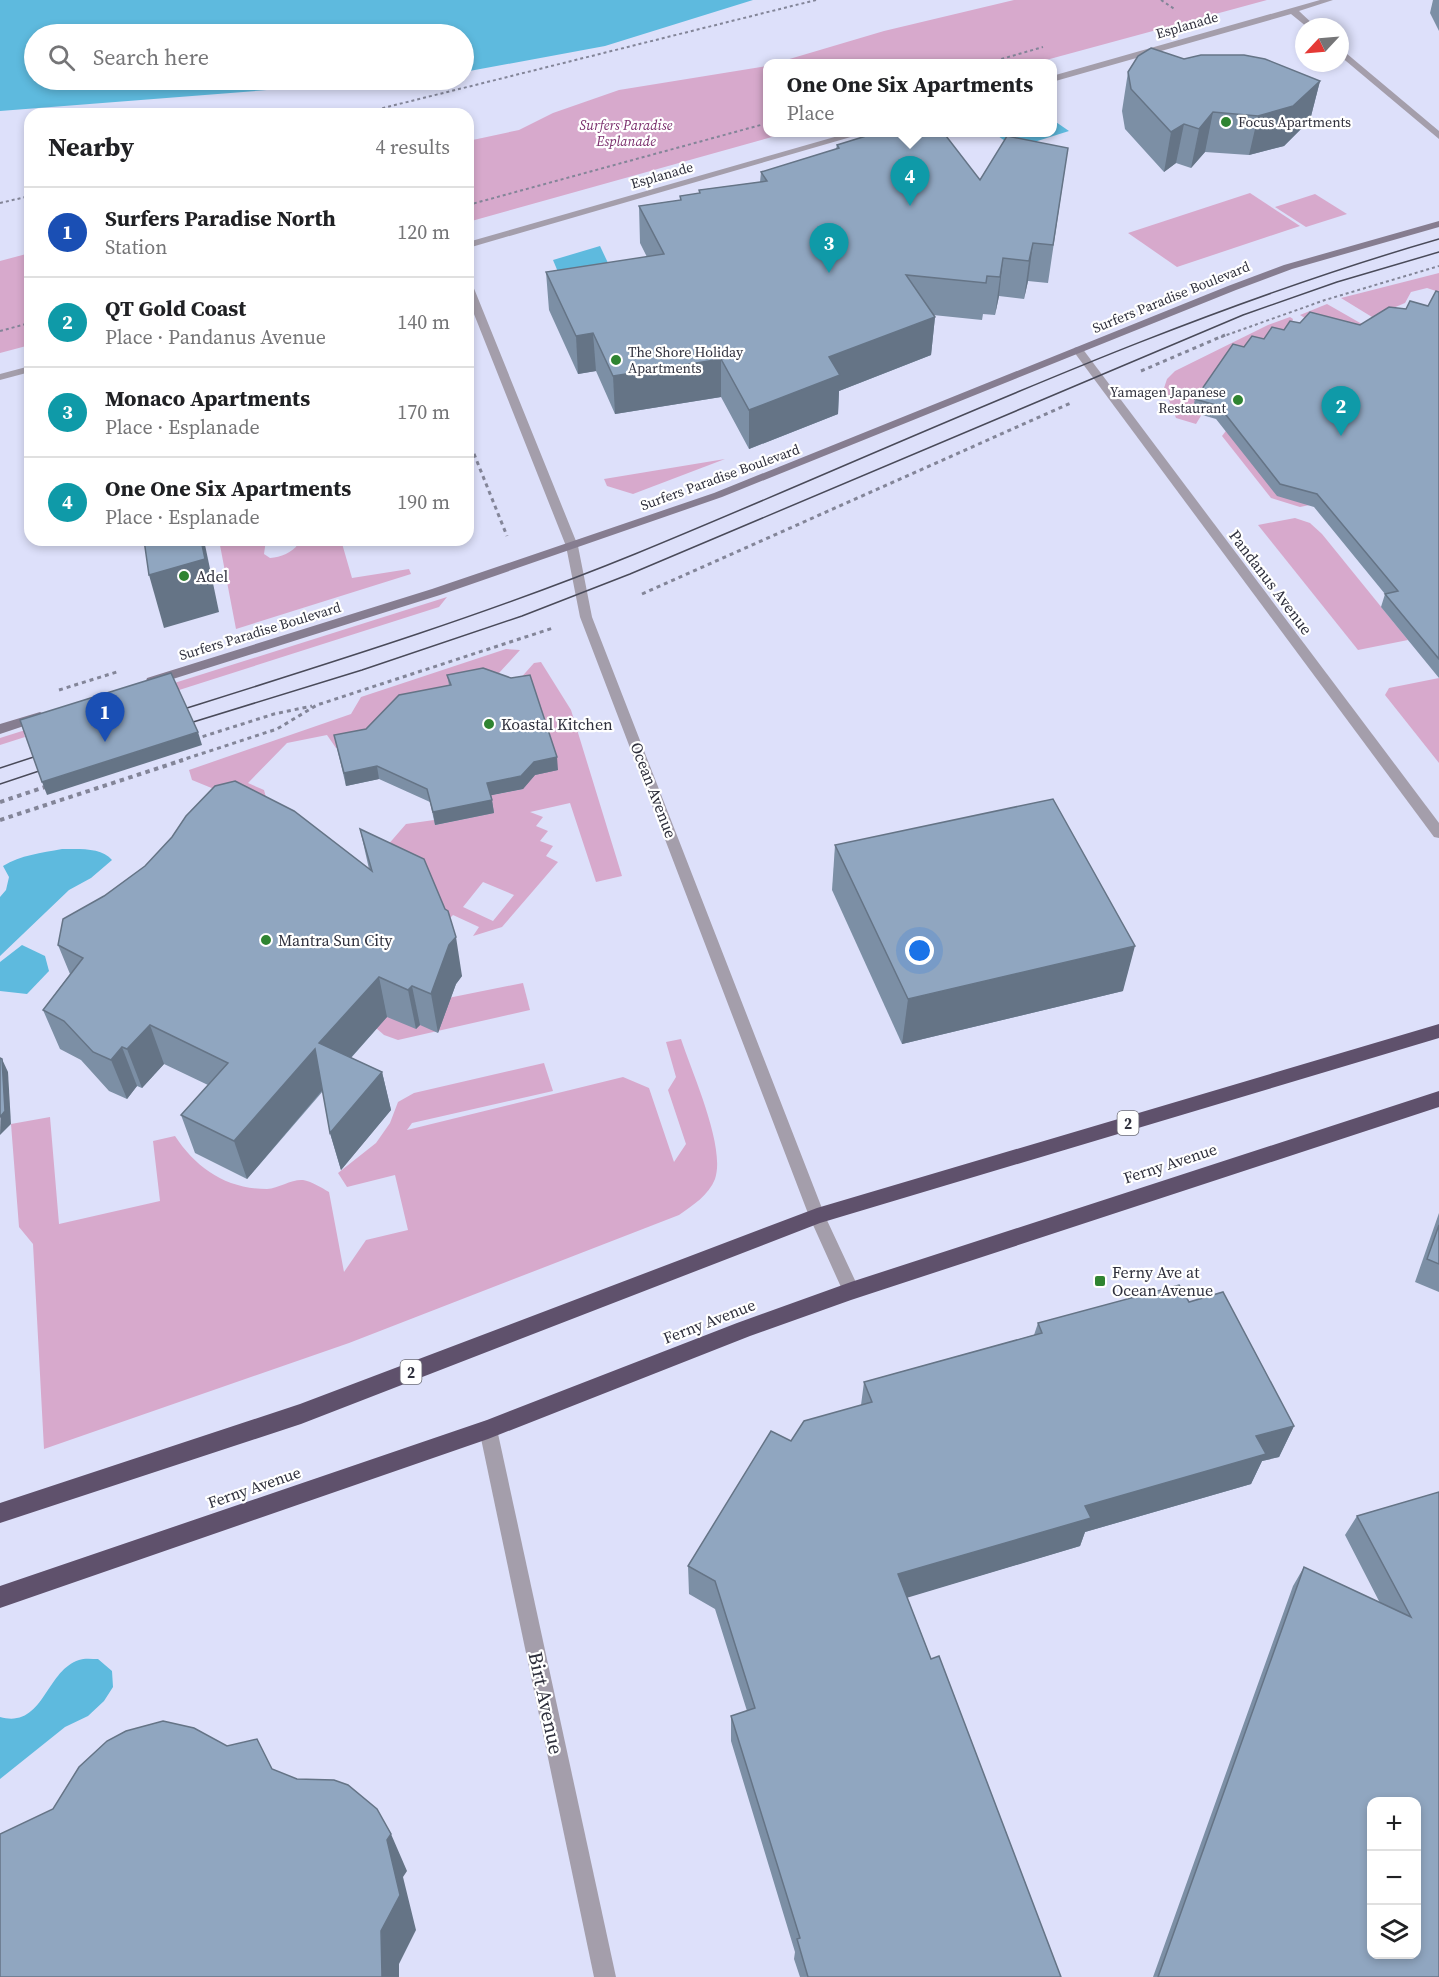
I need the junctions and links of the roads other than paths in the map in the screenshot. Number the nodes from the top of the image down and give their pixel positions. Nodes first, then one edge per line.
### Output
1 (1329, 0) edge
2 (1292, 10) junction
3 (1301, 18) edge
4 (1349, 59) edge
5 (1057, 78) edge
6 (1439, 136) edge
7 (846, 137) edge
8 (1439, 224) edge
9 (474, 243) edge
10 (474, 301) edge
11 (1078, 350) junction
12 (24, 371) edge
13 (0, 377) edge
14 (572, 546) junction
15 (141, 684) edge
16 (52, 712) edge
17 (0, 729) edge
18 (1439, 833) edge
19 (1439, 1031) edge
20 (1439, 1099) edge
21 (817, 1216) junction
22 (851, 1291) junction
23 (488, 1429) junction
24 (0, 1514) edge
25 (0, 1597) edge
26 (606, 1977) edge

1 - 2 street, Esplanade
2 - 3 street
2 - 5 street, Esplanade
4 - 6 street
7 - 9 street, Esplanade
8 - 11 street, Surfers Paradise Boulevard
10 - 14 street, Ocean Avenue
11 - 14 street, Surfers Paradise Boulevard
11 - 18 street, Pandanus Avenue
12 - 13 street
14 - 15 street, Surfers Paradise Boulevard
14 - 21 street, Ocean Avenue
16 - 17 street
19 - 21 highway, 2
20 - 22 highway, Ferny Avenue
21 - 22 street, Ocean Avenue
21 - 24 highway, 2
22 - 23 highway, Ferny Avenue
23 - 25 highway, Ferny Avenue
23 - 26 street, Birt Avenue

